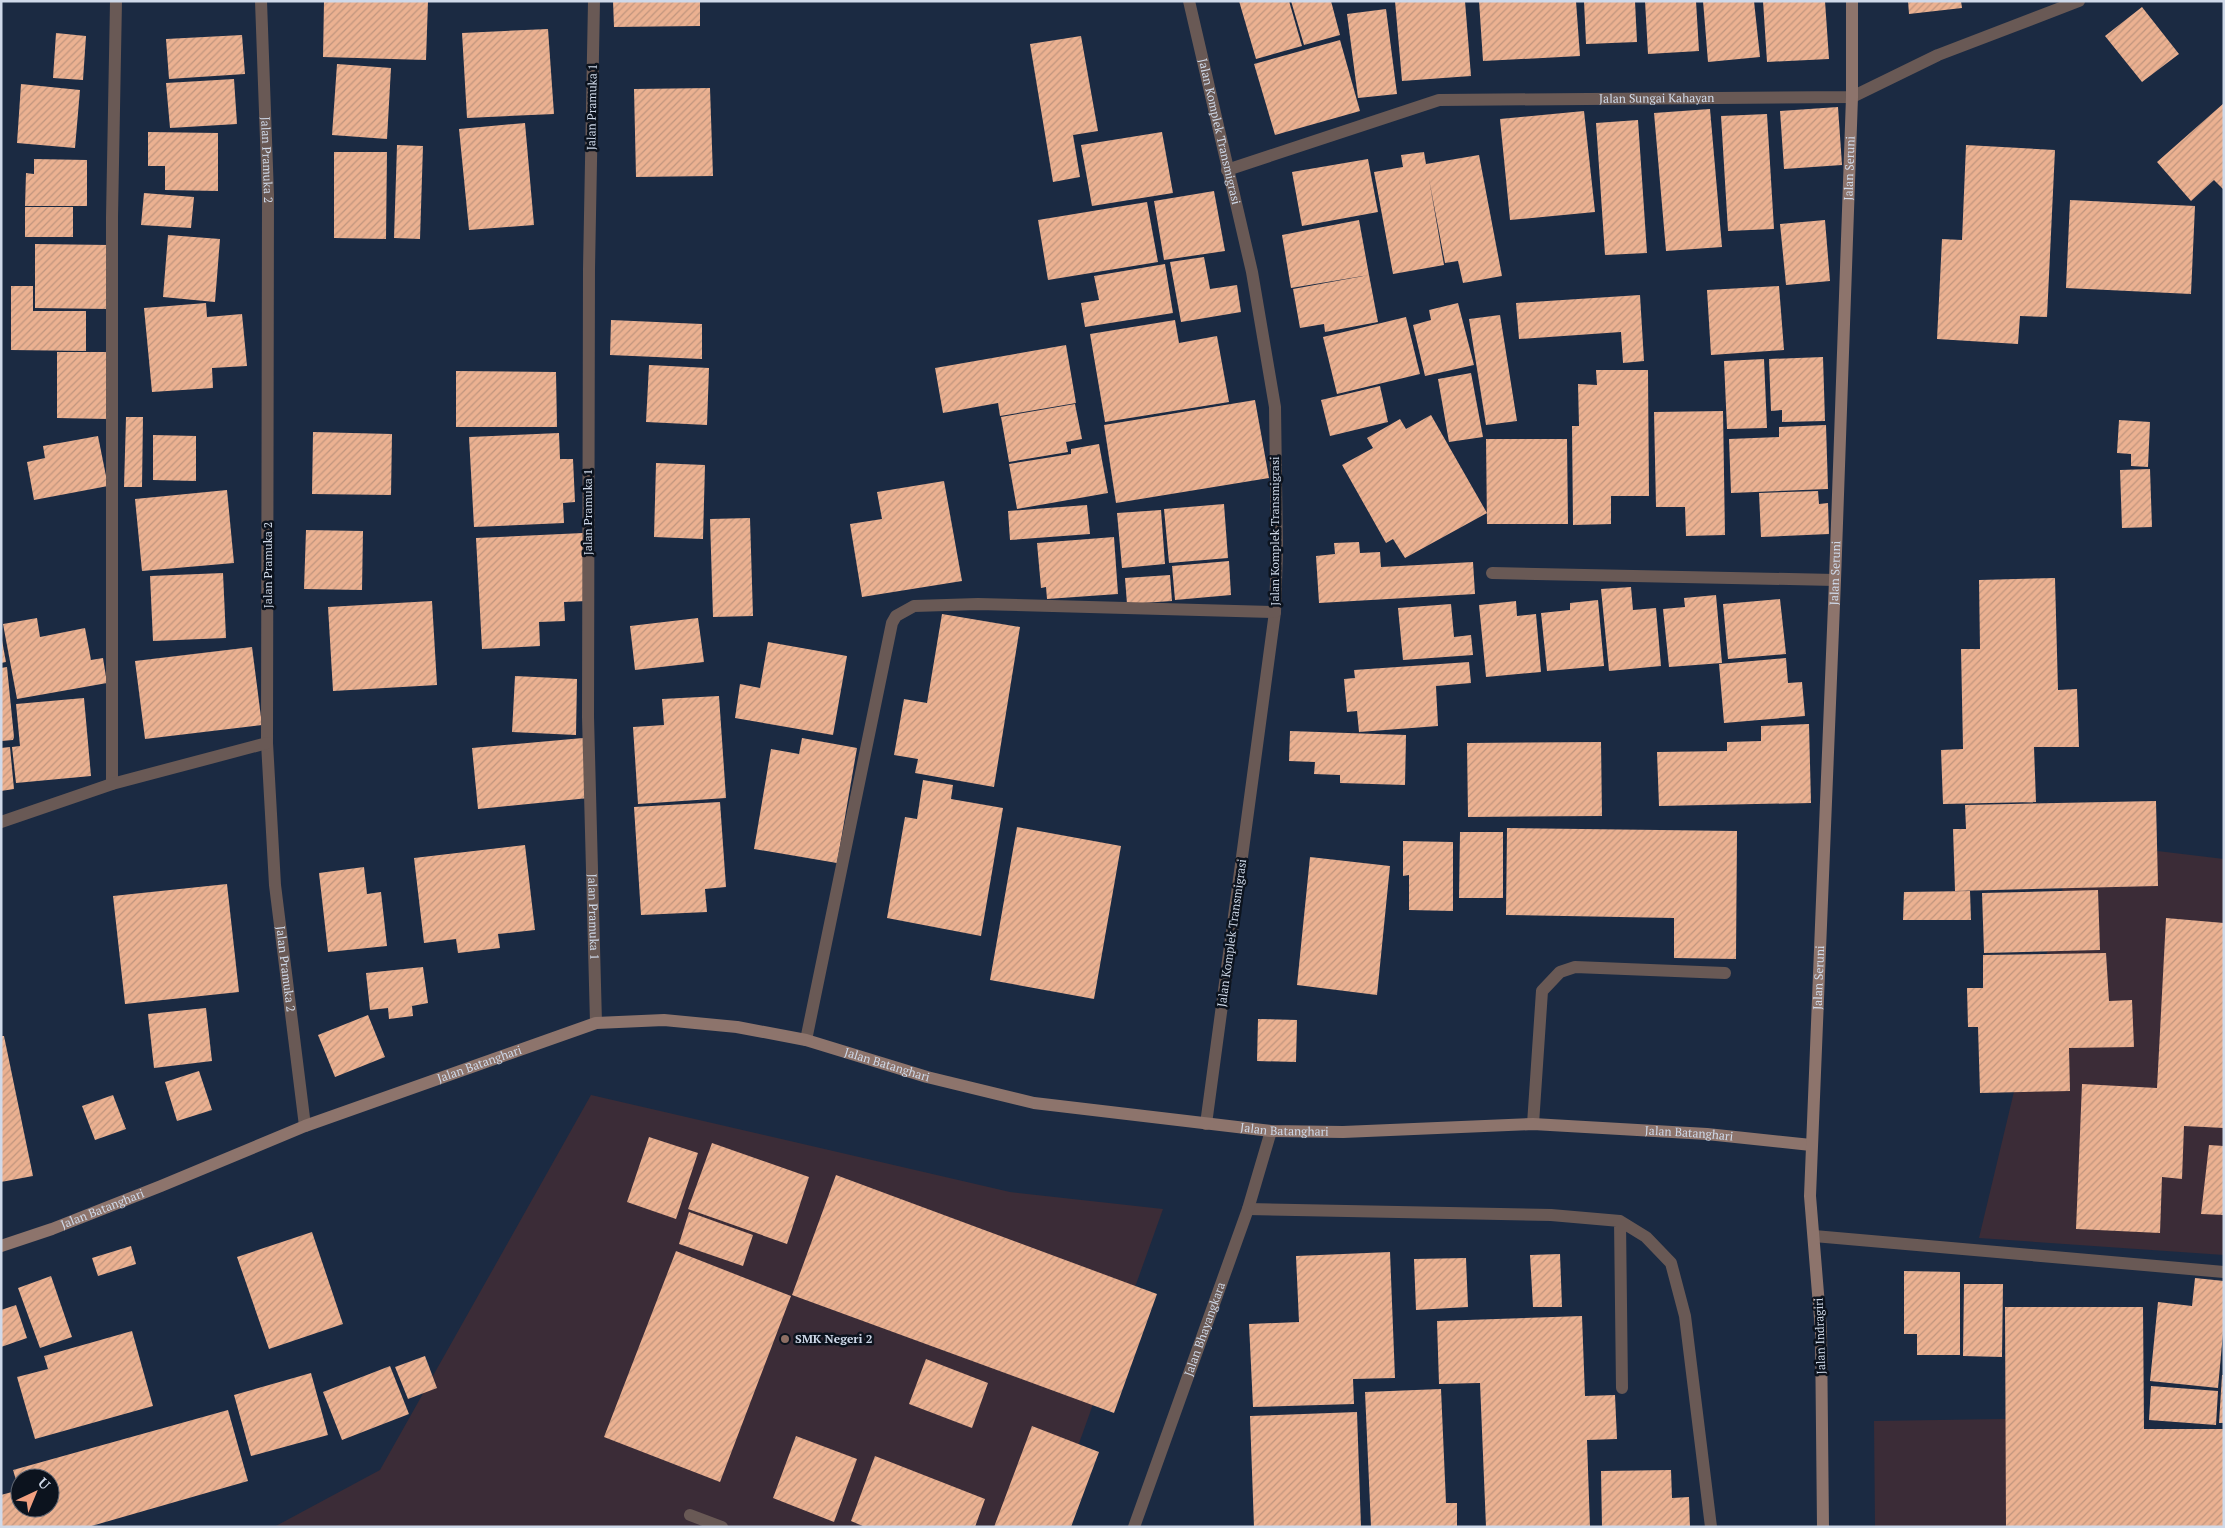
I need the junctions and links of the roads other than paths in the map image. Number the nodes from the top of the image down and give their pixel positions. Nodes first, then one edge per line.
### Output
1 (116, 1) edge
2 (261, 1) edge
3 (594, 1) edge
4 (1189, 1) edge
5 (1852, 1) edge
6 (2072, 2) edge
7 (1852, 97) junction
8 (1227, 170) junction
9 (1492, 573) dead end
10 (1835, 580) junction
11 (1275, 612) junction
12 (267, 743) junction
13 (112, 784) junction
14 (1, 822) edge
15 (1725, 973) dead end
16 (596, 1023) junction
17 (806, 1040) junction
18 (1206, 1124) junction
19 (1533, 1124) junction
20 (305, 1126) junction
21 (1271, 1132) junction
22 (1811, 1145) junction
23 (1248, 1209) junction
24 (1620, 1221) junction
25 (1814, 1236) junction
26 (1, 1246) edge
27 (2224, 1272) edge
28 (1622, 1388) dead end
29 (690, 1515) dead end
30 (722, 1527) edge
31 (1134, 1527) edge
32 (1711, 1527) edge
33 (1823, 1527) edge

1 - 13 street
2 - 12 street, Jalan Pramuka 2
3 - 16 street, Jalan Pramuka 1
4 - 8 street, Jalan Komplek Transmigrasi
5 - 7 street, Jalan Seruni
6 - 7 street, Jalan Sungai Kahayan
7 - 8 street, Jalan Sungai Kahayan
7 - 10 street, Jalan Seruni
8 - 11 street, Jalan Komplek Transmigrasi
9 - 10 street
10 - 22 street, Jalan Seruni
11 - 17 street
11 - 18 street, Jalan Komplek Transmigrasi
12 - 13 street
12 - 20 street, Jalan Pramuka 2
13 - 14 street
15 - 19 street
16 - 17 street, Jalan Batanghari
16 - 20 street, Jalan Batanghari
17 - 18 street, Jalan Batanghari
18 - 21 street, Jalan Batanghari
19 - 21 street, Jalan Batanghari
19 - 22 street, Jalan Batanghari
20 - 26 street, Jalan Batanghari
21 - 23 street, Jalan Bhayangkara
22 - 25 street, Jalan Indragiri
23 - 24 street
23 - 31 street, Jalan Bhayangkara
24 - 28 street
24 - 32 street
25 - 27 street
25 - 33 street, Jalan Indragiri
29 - 30 street

